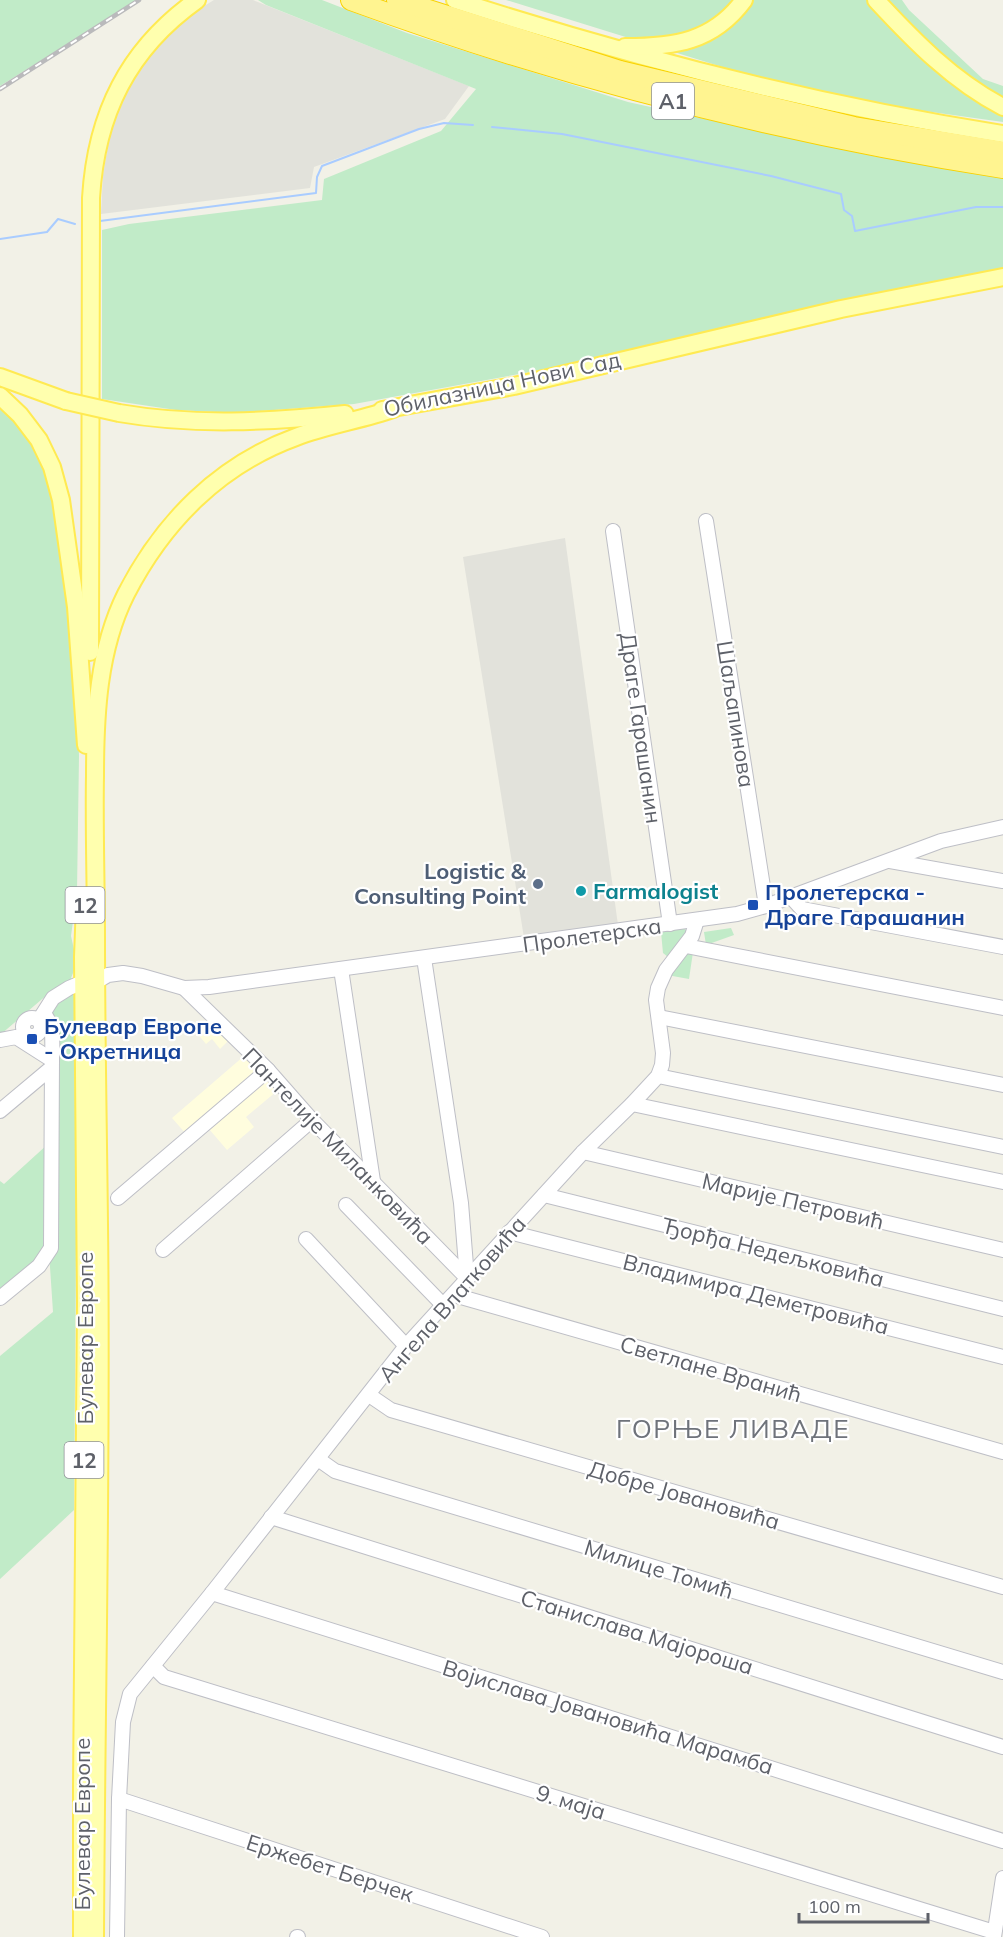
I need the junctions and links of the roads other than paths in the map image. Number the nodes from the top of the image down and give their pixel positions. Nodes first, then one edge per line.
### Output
1 (196, 0) edge
2 (351, 0) edge
3 (397, 0) edge
4 (455, 0) edge
5 (744, 0) edge
6 (876, 0) edge
7 (600, 46) junction
8 (1003, 107) edge
9 (1003, 134) edge
10 (1003, 152) edge
11 (1003, 168) edge
12 (1003, 277) edge
13 (0, 377) edge
14 (0, 396) edge
15 (393, 409) junction
16 (706, 521) dead end
17 (613, 531) dead end
18 (91, 740) junction
19 (1003, 827) edge
20 (890, 861) junction
21 (1003, 881) edge
22 (791, 897) junction
23 (765, 906) junction
24 (697, 920) junction
25 (670, 924) junction
26 (686, 946) junction
27 (1003, 947) edge
28 (424, 958) junction
29 (340, 969) junction
30 (89, 982) junction
31 (184, 988) junction
32 (1003, 1008) edge
33 (41, 1016) junction
34 (659, 1017) junction
35 (21, 1034) junction
36 (0, 1040) edge
37 (51, 1065) junction
38 (268, 1070) junction
39 (658, 1076) junction
40 (1003, 1085) edge
41 (632, 1104) junction
42 (0, 1111) edge
43 (312, 1120) junction
44 (1003, 1147) edge
45 (583, 1152) junction
46 (374, 1181) junction
47 (1003, 1182) edge
48 (544, 1195) junction
49 (118, 1198) dead end
50 (346, 1205) dead end
51 (510, 1232) junction
52 (306, 1239) dead end
53 (163, 1250) dead end
54 (1003, 1250) edge
55 (467, 1278) junction
56 (0, 1298) edge
57 (448, 1300) junction
58 (1003, 1309) edge
59 (406, 1346) junction
60 (1003, 1357) edge
61 (369, 1395) junction
62 (1003, 1452) edge
63 (318, 1459) junction
64 (271, 1517) junction
65 (1003, 1587) edge
66 (212, 1593) junction
67 (153, 1666) junction
68 (1003, 1672) edge
69 (1003, 1747) edge
70 (118, 1799) junction
71 (1003, 1841) edge
72 (1002, 1887) edge
73 (994, 1935) edge
74 (82, 1937) edge
75 (95, 1937) edge
76 (117, 1937) edge
77 (542, 1937) edge

1 - 18 main road
2 - 11 highway, A1
3 - 10 highway, A1
4 - 7 main road
5 - 7 main road
6 - 8 main road
7 - 9 main road
12 - 15 main road, Обилазница Нови Сад
13 - 15 main road, Обилазница Нови Сад, bridge
14 - 18 main road
15 - 18 main road
16 - 23 street, Шаљапинова
17 - 25 street, Драге Гарашанин
18 - 30 main road, Булевар Европе / 12
19 - 20 street, Пролетерска
20 - 21 street
20 - 22 street, Пролетерска
22 - 23 street, Пролетерска
22 - 27 street
23 - 24 street, Пролетерска
24 - 25 street, Пролетерска
24 - 26 street
25 - 28 street, Пролетерска
26 - 32 street
26 - 34 street
28 - 29 street, Пролетерска
28 - 55 street
29 - 31 street, Пролетерска
29 - 46 street
30 - 31 street, Пролетерска
30 - 33 street, Пролетерска
30 - 74 main road, Булевар Европе / 12
30 - 75 main road, Булевар Европе / 12
31 - 38 street, Пантелије Миланковића
33 - 35 street, Пролетерска
33 - 37 street
34 - 39 street
34 - 40 street
35 - 36 street
35 - 37 street
37 - 42 street
37 - 56 street
38 - 43 street, Пантелије Миланковића
38 - 49 street
39 - 41 street, Ангела Влатковића
39 - 44 street
41 - 45 street, Ангела Влатковића
41 - 47 street
43 - 46 street, Пантелије Миланковића
43 - 53 street
45 - 48 street, Ангела Влатковића
45 - 54 street, Марије Петровић
46 - 55 street, Пантелије Миланковића
48 - 51 street, Ангела Влатковића
48 - 58 street, Ђорђа Недељковића
50 - 57 street
51 - 55 street, Ангела Влатковића
51 - 60 street, Владимира Деметровића
52 - 59 street
55 - 57 street, Ангела Влатковића
57 - 59 street, Ангела Влатковића
57 - 62 street, Светлане Вранић
59 - 61 street, Ангела Влатковића
61 - 63 street, Ангела Влатковића
61 - 65 street, Добре Јовановића
63 - 64 street, Ангела Влатковића
63 - 68 street, Милице Томић
64 - 66 street, Ангела Влатковића
64 - 69 street, Станислава Мајороша
66 - 67 street, Ангела Влатковића
66 - 71 street, Војислава Јовановића Марамба
67 - 70 street, Ангела Влатковића
67 - 73 street, 9. маја
70 - 76 street, Ангела Влатковића
70 - 77 street, Ержебет Берчек
72 - 73 street

